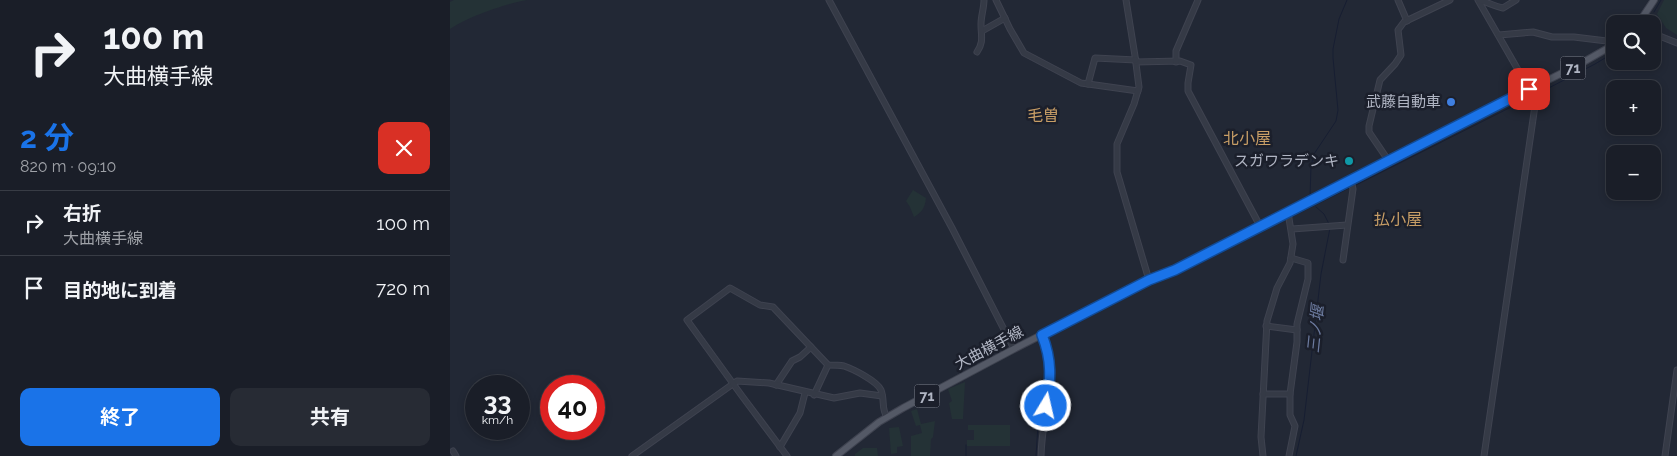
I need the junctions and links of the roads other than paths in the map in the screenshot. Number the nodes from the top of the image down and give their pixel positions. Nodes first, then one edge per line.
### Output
1 (830, 0) edge
2 (984, 0) edge
3 (996, 0) edge
4 (1126, 0) edge
5 (1198, 0) edge
6 (1398, 0) edge
7 (1450, 0) edge
8 (1478, 0) edge
9 (1516, 0) edge
10 (1654, 0) edge
11 (1646, 15) edge
12 (1005, 18) junction
13 (1407, 21) junction
14 (982, 31) junction
15 (1499, 35) junction
16 (1661, 37) edge
17 (1606, 42) edge
18 (1677, 43) edge
19 (1606, 49) edge
20 (977, 52) dead end
21 (1136, 61) junction
22 (1176, 62) junction
23 (1088, 84) junction
24 (1538, 84) junction
25 (1529, 89) junction
26 (1138, 91) junction
27 (1388, 160) junction
28 (1351, 180) junction
29 (1288, 212) junction
30 (1348, 225) junction
31 (1260, 226) junction
32 (1292, 229) junction
33 (1291, 258) junction
34 (1343, 260) dead end
35 (1149, 280) junction
36 (1266, 326) junction
37 (1297, 330) junction
38 (1042, 335) junction
39 (811, 347) junction
40 (1014, 349) junction
41 (828, 365) junction
42 (1677, 370) edge
43 (733, 384) junction
44 (776, 385) junction
45 (805, 393) junction
46 (1263, 394) junction
47 (1290, 394) junction
48 (814, 395) junction
49 (882, 396) junction
50 (887, 417) junction
51 (780, 447) junction
52 (632, 456) edge
53 (787, 456) edge
54 (836, 456) edge
55 (1041, 456) edge
56 (1263, 456) edge
57 (1289, 456) edge
58 (1484, 456) edge
59 (1665, 456) edge

1 - 40 street
2 - 14 street
3 - 12 street
4 - 21 street
5 - 22 street
6 - 13 street
7 - 13 street
8 - 9 street
8 - 15 street
10 - 11 main road
12 - 14 street
12 - 23 street
13 - 27 street
14 - 20 street
15 - 17 street
15 - 25 street
16 - 18 street
19 - 24 main road, 大曲横手線 / 71
21 - 22 street
21 - 23 street
21 - 26 street
22 - 31 street
23 - 26 street
24 - 25 main road, 大曲横手線 / 71
24 - 58 street
25 - 27 main road, 大曲横手線 / 71
26 - 35 street
27 - 28 main road, 大曲横手線 / 71
28 - 29 main road, 大曲横手線 / 71
28 - 30 street
29 - 31 main road, 大曲横手線 / 71
29 - 32 street
30 - 32 street
30 - 34 street
31 - 35 main road, 大曲横手線 / 71
32 - 33 street
33 - 36 street
33 - 37 street
35 - 38 main road, 大曲横手線 / 71
36 - 37 street
36 - 46 street
37 - 47 street
38 - 40 main road, 大曲横手線 / 71
38 - 55 street
39 - 41 street
39 - 43 street
39 - 44 street
40 - 50 main road, 大曲横手線 / 71
41 - 48 street
41 - 49 street
42 - 59 street
43 - 44 street
43 - 51 street
43 - 52 street
44 - 45 street
45 - 48 street
45 - 51 street
46 - 47 street
46 - 56 street
47 - 57 street
48 - 49 street
49 - 50 street
50 - 54 main road, 大曲横手線 / 71
51 - 53 street

